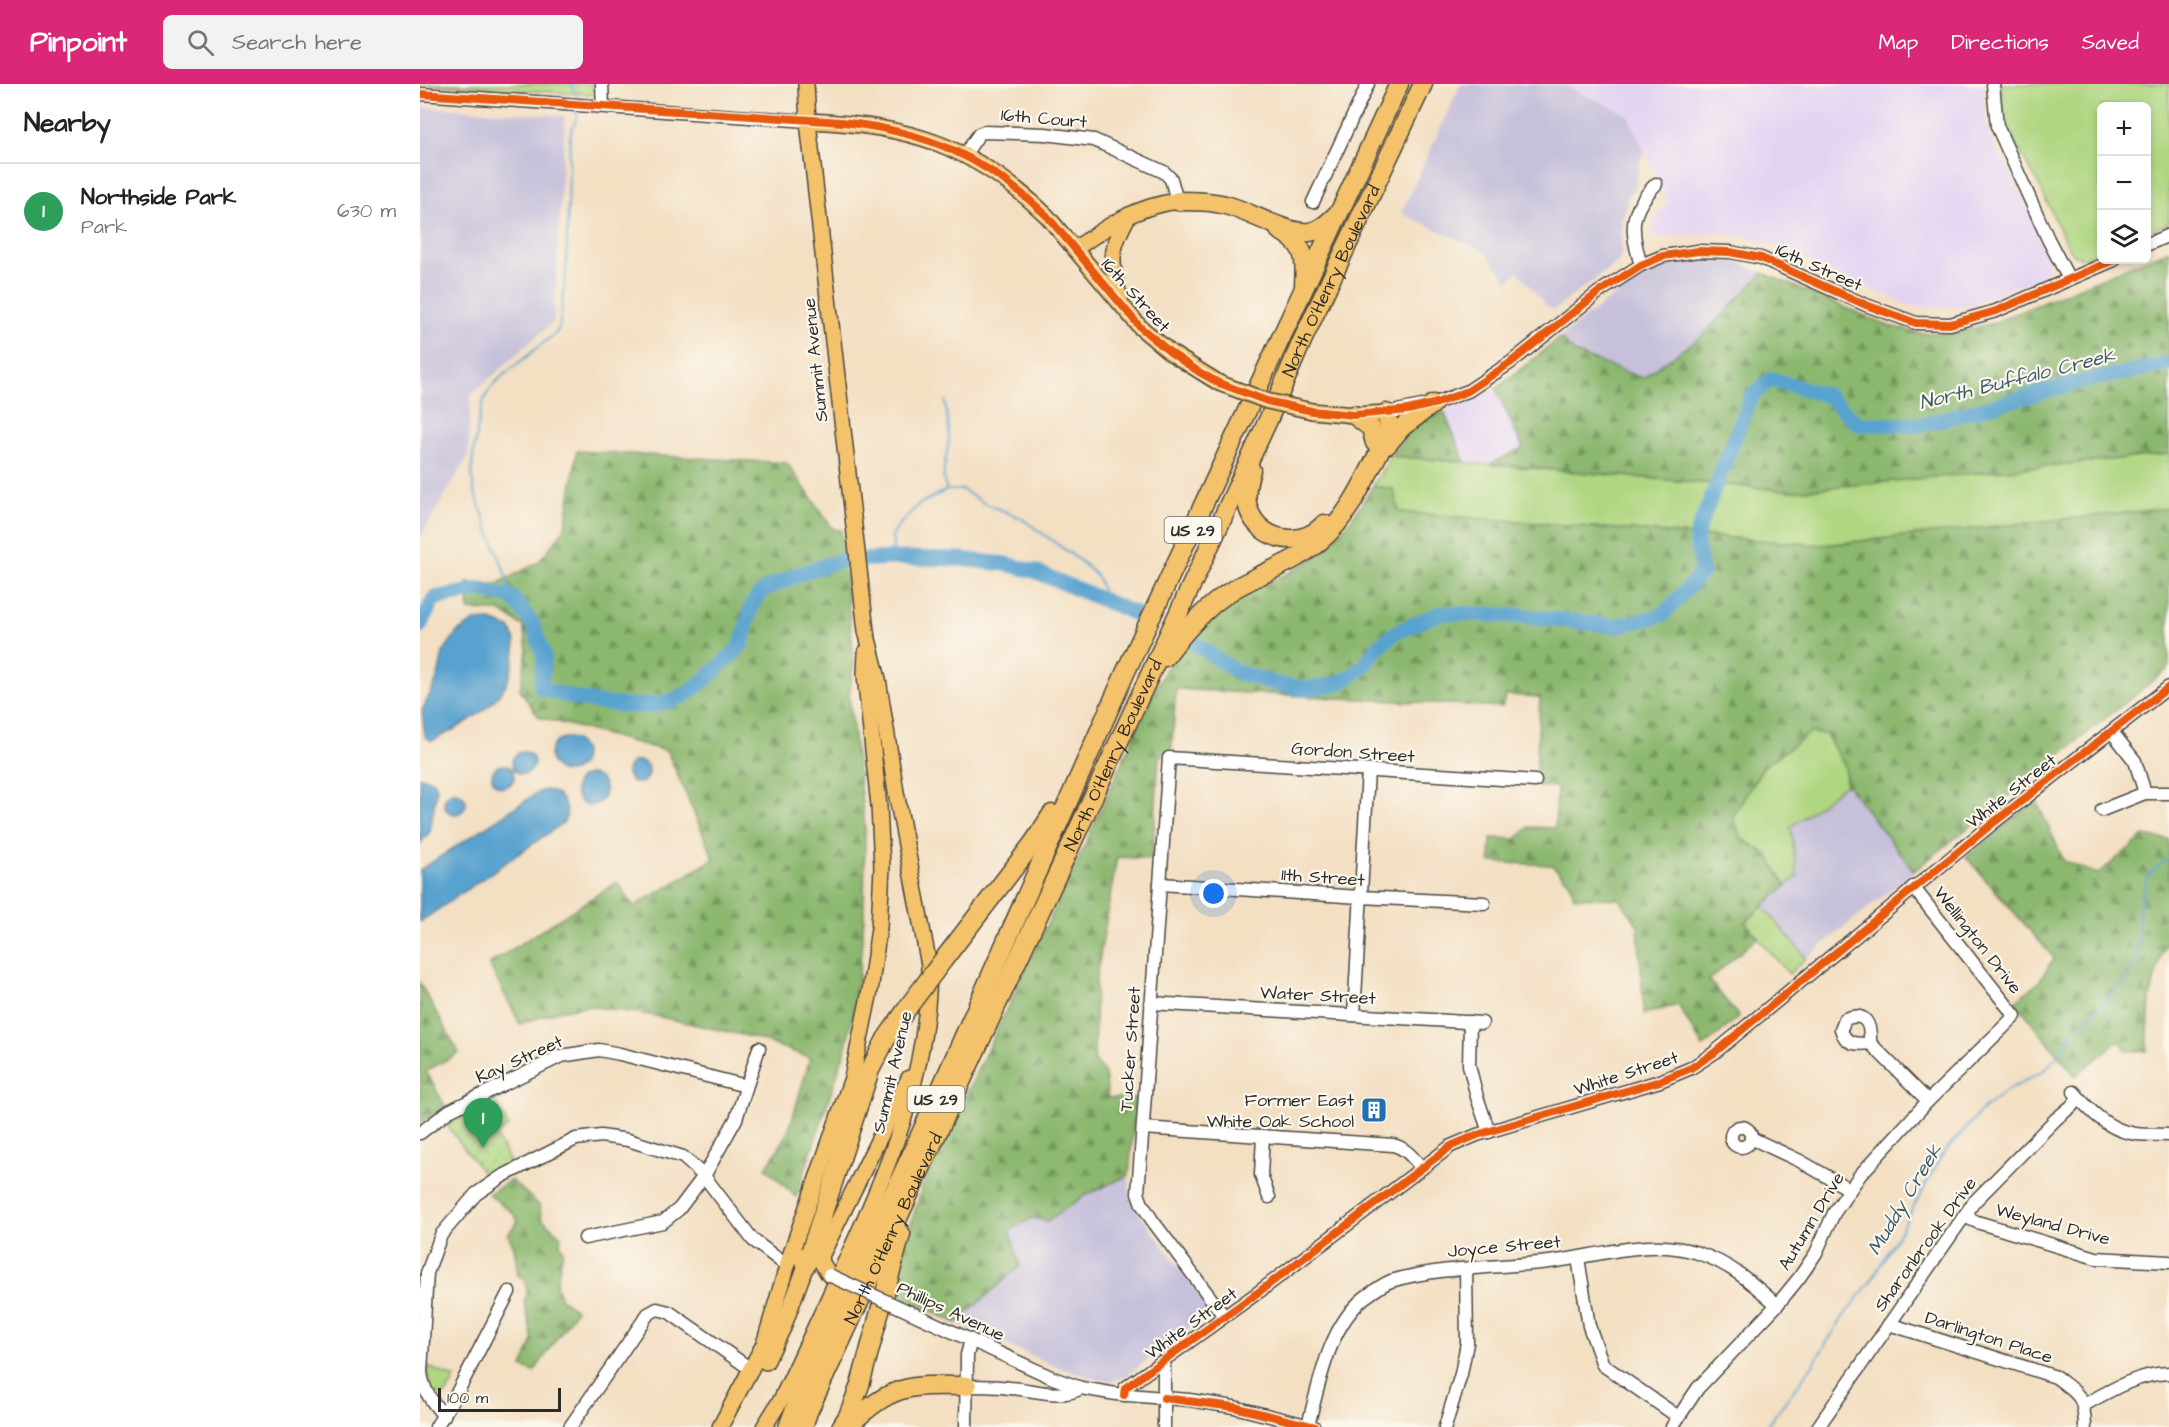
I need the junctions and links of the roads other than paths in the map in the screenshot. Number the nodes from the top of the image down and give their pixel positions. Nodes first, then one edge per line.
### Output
1 (602, 84) edge
2 (806, 84) edge
3 (1368, 84) edge
4 (1399, 84) edge
5 (1423, 84) edge
6 (1993, 84) edge
7 (420, 94) edge
8 (603, 106) junction
9 (808, 121) junction
10 (965, 154) junction
11 (1656, 184) dead end
12 (1177, 201) junction
13 (1313, 202) dead end
14 (1341, 211) junction
15 (1129, 215) junction
16 (1254, 216) junction
17 (2169, 235) edge
18 (2151, 243) edge
19 (1075, 249) junction
20 (2105, 264) edge
21 (1641, 265) junction
22 (2069, 279) junction
23 (1304, 290) junction
24 (1122, 306) junction
25 (1433, 404) junction
26 (1386, 413) junction
27 (1354, 415) junction
28 (1269, 418) junction
29 (1376, 451) junction
30 (866, 631) junction
31 (1143, 686) junction
32 (2169, 687) edge
33 (2112, 732) junction
34 (1169, 758) joint
35 (1081, 770) junction
36 (1368, 771) junction
37 (1535, 781) dead end
38 (2145, 792) junction
39 (2169, 793) edge
40 (2102, 810) dead end
41 (1160, 884) junction
42 (1913, 887) junction
43 (1360, 897) junction
44 (1484, 903) dead end
45 (1151, 1003) junction
46 (1354, 1015) junction
47 (2015, 1016) joint
48 (1870, 1043) dead end
49 (922, 1044) junction
50 (759, 1048) dead end
51 (746, 1086) junction
52 (1928, 1101) junction
53 (1143, 1128) junction
54 (1489, 1132) junction
55 (420, 1133) edge
56 (2169, 1135) edge
57 (1263, 1136) junction
58 (1751, 1138) dead end
59 (825, 1154) junction
60 (1422, 1168) junction
61 (704, 1176) junction
62 (917, 1178) junction
63 (1849, 1189) junction
64 (1269, 1197) dead end
65 (1964, 1216) junction
66 (585, 1238) dead end
67 (764, 1250) junction
68 (792, 1250) junction
69 (1578, 1258) junction
70 (2169, 1262) edge
71 (806, 1264) junction
72 (787, 1266) junction
73 (1466, 1269) junction
74 (829, 1275) junction
75 (509, 1292) dead end
76 (1777, 1305) junction
77 (1224, 1316) junction
78 (1889, 1324) junction
79 (971, 1341) junction
80 (1164, 1362) junction
81 (752, 1370) junction
82 (2169, 1373) edge
83 (967, 1386) junction
84 (1081, 1388) junction
85 (1124, 1395) junction
86 (1164, 1398) junction
87 (2084, 1405) junction
88 (444, 1416) junction
89 (1675, 1422) edge
90 (1311, 1426) edge
91 (436, 1427) edge
92 (570, 1427) edge
93 (722, 1427) edge
94 (764, 1427) edge
95 (788, 1427) edge
96 (803, 1427) edge
97 (841, 1427) edge
98 (847, 1427) edge
99 (966, 1427) edge
100 (1164, 1427) edge
101 (1445, 1427) edge
102 (1818, 1427) edge
103 (2085, 1427) edge

1 - 8 street
2 - 9 main road, Summit Avenue
3 - 13 street
4 - 14 highway, North O'Henry Boulevard / US 29
5 - 28 highway, North O'Henry Boulevard / US 29
6 - 22 street
7 - 8 street, 16th Street
8 - 9 street, 16th Street
9 - 10 main road, 16th Street
9 - 30 main road, Summit Avenue
10 - 12 street, 16th Court
10 - 19 main road, 16th Street
11 - 21 street
12 - 15 main road
12 - 16 highway
14 - 16 highway
14 - 23 highway, North O'Henry Boulevard / US 29
15 - 19 main road
15 - 24 main road
16 - 23 highway
17 - 18 street
19 - 24 main road, 16th Street
20 - 22 street, 16th Street
21 - 22 street, 16th Street
21 - 25 street, 16th Street
23 - 35 highway, North O'Henry Boulevard / US 29
24 - 27 main road, 16th Street, bridge
25 - 26 street, 16th Street
25 - 29 highway
26 - 27 main road, 16th Street
26 - 29 highway
27 - 29 highway
28 - 29 highway
28 - 31 highway, North O'Henry Boulevard / US 29
29 - 31 highway
30 - 49 main road, Summit Avenue
30 - 59 main road, Summit Avenue
31 - 62 highway, North O'Henry Boulevard / US 29
32 - 33 street, White Street
33 - 38 street
33 - 42 street, White Street
34 - 36 street, Gordon Street
34 - 41 street, Tucker Street
35 - 71 highway, bridge
35 - 95 highway, North O'Henry Boulevard / US 29
36 - 37 street, Gordon Street
36 - 43 street
38 - 39 street
38 - 40 street
41 - 43 street, 11th Street
41 - 45 street, Tucker Street
42 - 47 street, Wellington Drive
42 - 54 street, White Street
43 - 44 street, 11th Street
43 - 46 street
45 - 46 street, Water Street
45 - 53 street, Tucker Street
46 - 54 street, Water Street
47 - 52 street, Autumn Drive
48 - 52 street
49 - 74 main road
49 - 94 main road, Summit Avenue
50 - 51 street
51 - 55 street, Kay Street
51 - 61 street
52 - 63 street, Autumn Drive
53 - 57 street
53 - 77 street, Tucker Street
54 - 60 street, White Street
56 - 65 street, Sharonbrook Drive
57 - 60 street
57 - 64 street
58 - 63 street
59 - 68 main road, Summit Avenue
59 - 71 main road
60 - 77 street, White Street
61 - 66 street
61 - 67 street
61 - 88 street
62 - 96 highway, North O'Henry Boulevard / US 29
62 - 97 highway
63 - 76 street, Autumn Drive
65 - 70 street, Weyland Drive
65 - 78 street, Sharonbrook Drive
67 - 68 street
67 - 72 street
68 - 72 main road, Summit Avenue
69 - 73 street, Joyce Street
69 - 76 street, Joyce Street
69 - 89 street
71 - 74 street, Phillips Avenue
71 - 93 main road, Summit Avenue
72 - 81 main road, Summit Avenue
73 - 90 street, Joyce Street
73 - 101 street
74 - 79 street, Phillips Avenue, bridge
75 - 88 street
76 - 89 street, Autumn Drive
77 - 80 street, White Street
78 - 87 street, Darlington Place
78 - 102 street, Sharonbrook Drive
79 - 83 street
79 - 84 street, Phillips Avenue
80 - 85 street, White Street
80 - 86 street
81 - 92 street
81 - 93 main road, Summit Avenue
82 - 87 street
83 - 84 street, Phillips Avenue
83 - 98 highway
83 - 99 street
84 - 85 street, Phillips Avenue
85 - 86 street, Phillips Avenue
86 - 90 street, Phillips Avenue
86 - 100 street
87 - 103 street
88 - 91 street

